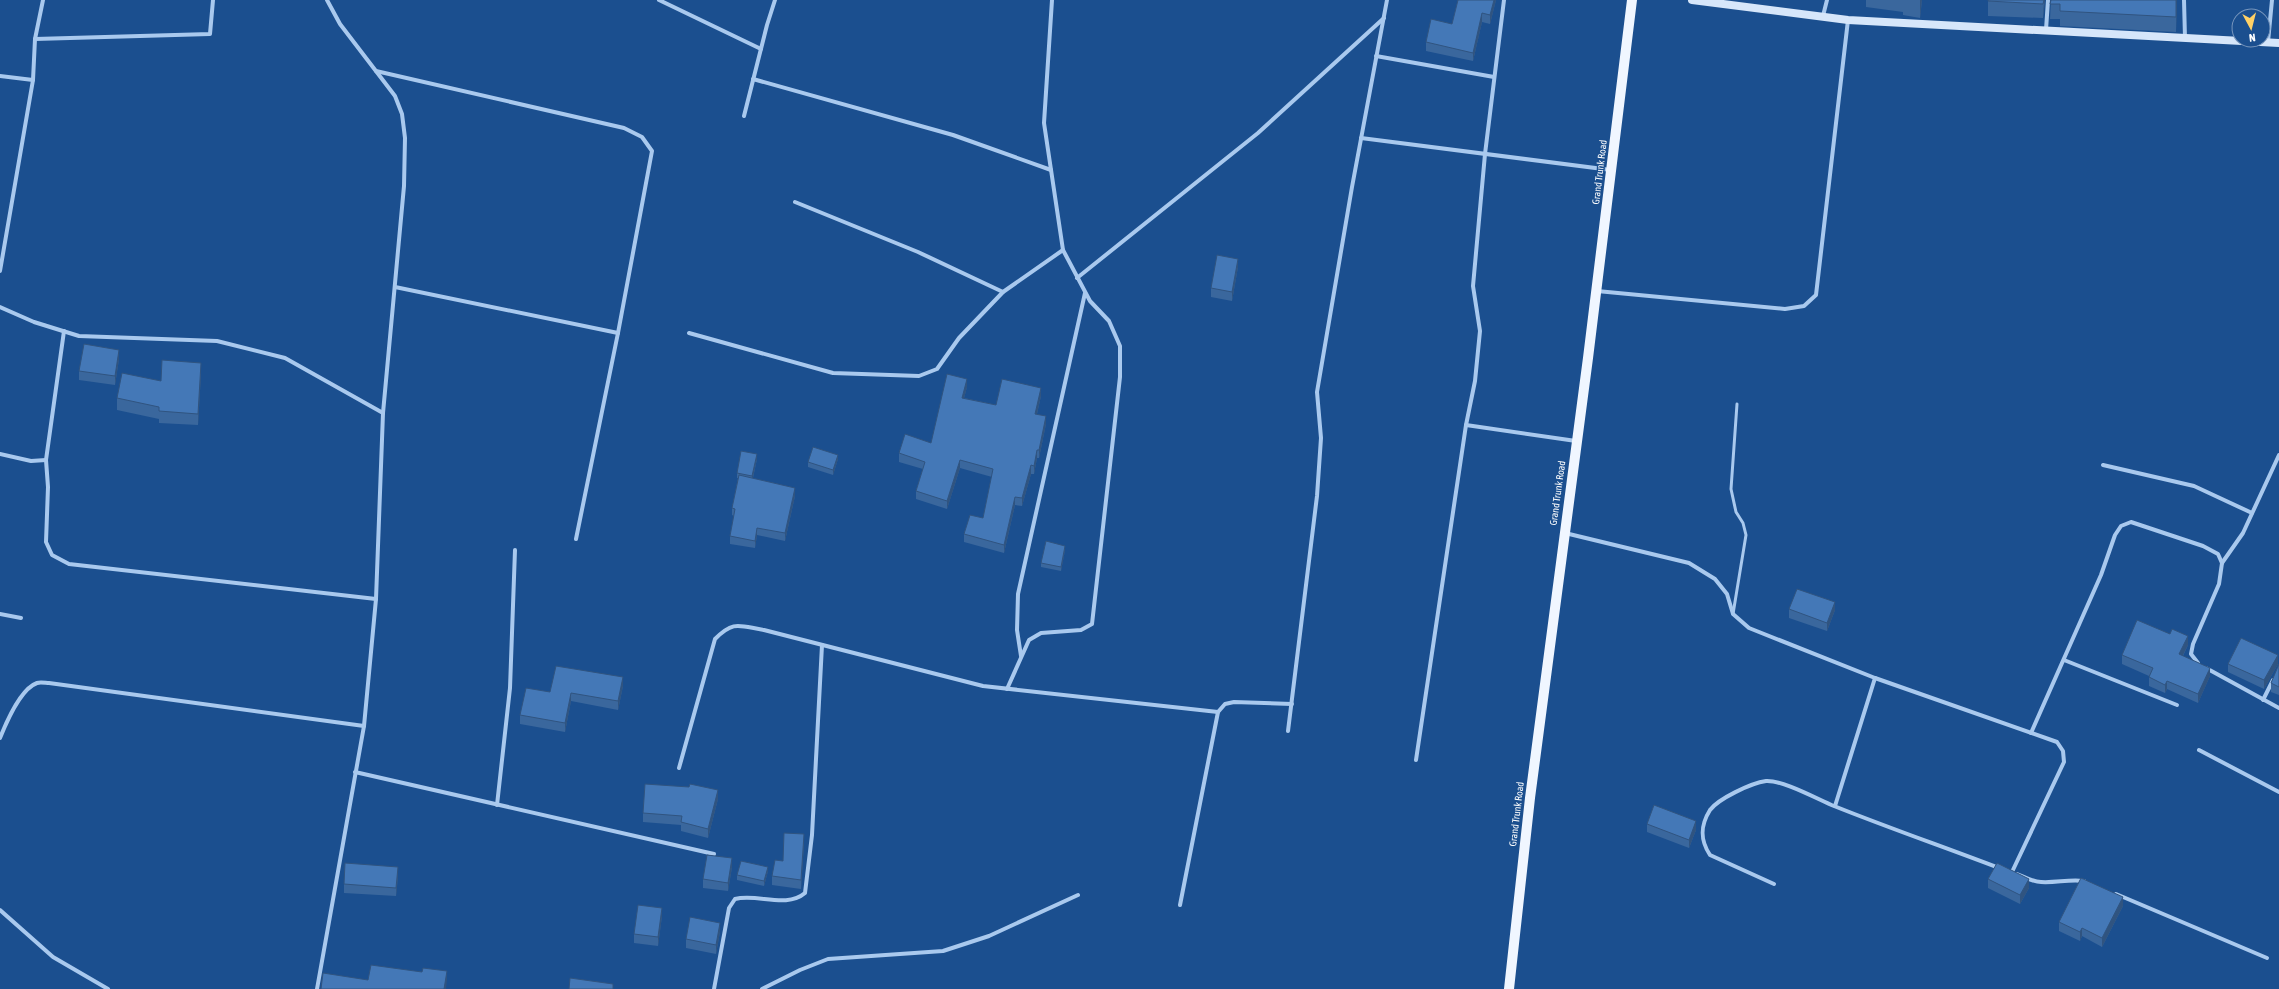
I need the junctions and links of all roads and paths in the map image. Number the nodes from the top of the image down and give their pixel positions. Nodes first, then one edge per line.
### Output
1 (43, 0) edge
2 (213, 0) edge
3 (327, 0) edge
4 (659, 0) edge
5 (775, 0) edge
6 (1052, 0) edge
7 (1387, 0) edge
8 (1504, 0) edge
9 (1632, 0) edge
10 (1692, 0) edge
11 (1827, 0) edge
12 (2048, 0) edge
13 (2184, 0) edge
14 (2272, 0) edge
15 (2271, 10) edge
16 (1823, 17) junction
17 (1384, 18) junction
18 (1848, 20) junction
19 (2046, 30) junction
20 (2185, 38) junction
21 (35, 39) junction
22 (2231, 40) edge
23 (761, 49) junction
24 (1376, 56) junction
25 (375, 71) junction
26 (0, 76) edge
27 (1494, 76) junction
28 (753, 79) junction
29 (32, 80) junction
30 (744, 116) dead end
31 (1361, 138) junction
32 (1485, 154) junction
33 (1051, 170) junction
34 (1611, 170) junction
35 (795, 202) dead end
36 (1063, 250) junction
37 (0, 271) edge
38 (1077, 278) junction
39 (395, 287) junction
40 (1596, 291) junction
41 (1003, 292) junction
42 (1085, 292) junction
43 (0, 307) edge
44 (64, 331) junction
45 (618, 333) junction
46 (689, 333) dead end
47 (1737, 404) dead end
48 (383, 413) junction
49 (1466, 425) junction
50 (1577, 441) junction
51 (0, 454) edge
52 (2279, 455) edge
53 (46, 460) junction
54 (2103, 465) dead end
55 (2252, 513) junction
56 (1564, 533) junction
57 (576, 539) dead end
58 (515, 550) dead end
59 (2222, 563) junction
60 (376, 600) junction
61 (0, 614) edge
62 (1733, 614) junction
63 (21, 618) dead end
64 (822, 645) junction
65 (1021, 657) junction
66 (2064, 660) junction
67 (2276, 674) edge
68 (1875, 678) junction
69 (1006, 689) junction
70 (2263, 700) junction
71 (1292, 704) junction
72 (2177, 706) dead end
73 (2279, 708) edge
74 (1218, 712) junction
75 (364, 726) junction
76 (1288, 731) dead end
77 (2031, 733) junction
78 (0, 738) edge
79 (2199, 750) dead end
80 (1416, 760) dead end
81 (679, 768) dead end
82 (355, 772) junction
83 (2279, 792) edge
84 (498, 805) junction
85 (1835, 806) junction
86 (714, 854) edge
87 (2012, 872) junction
88 (1774, 884) dead end
89 (2093, 884) edge
90 (2108, 891) edge
91 (1078, 895) dead end
92 (1180, 905) dead end
93 (0, 910) edge
94 (2267, 958) dead end
95 (108, 989) edge
96 (317, 989) edge
97 (714, 989) edge
98 (762, 989) edge
99 (1509, 989) edge

1 - 21 street
2 - 21 street
3 - 25 street
4 - 23 street
5 - 23 street
6 - 33 street
7 - 17 street
8 - 27 street
9 - 34 main road, Grand Trunk Road
10 - 16 street
11 - 16 street
12 - 19 street
13 - 20 street
14 - 15 street
16 - 18 street
17 - 24 street
17 - 38 street
18 - 19 street
18 - 40 street
19 - 20 street
20 - 22 street
21 - 29 street
23 - 28 street
24 - 27 street
24 - 31 street
25 - 39 street
25 - 45 street
26 - 29 street
27 - 32 street
28 - 30 street
28 - 33 street
29 - 37 street
31 - 32 street
31 - 71 street
32 - 34 street
32 - 49 street
33 - 36 street
34 - 40 main road, Grand Trunk Road
35 - 41 street
36 - 38 street
36 - 41 street
38 - 42 street
39 - 45 street
39 - 48 street
40 - 50 main road, Grand Trunk Road
41 - 46 street
42 - 65 street
42 - 65 street
43 - 44 street
44 - 48 street
44 - 53 street
45 - 57 street
47 - 62 lane
48 - 60 street
49 - 50 street
49 - 80 street
50 - 56 main road, Grand Trunk Road
51 - 53 street
52 - 55 street
53 - 60 street
54 - 55 street
55 - 59 street
56 - 62 street
56 - 99 main road, Grand Trunk Road
58 - 84 street
59 - 66 street
59 - 70 street
60 - 75 street
61 - 63 street
62 - 68 street
64 - 69 street
64 - 81 street
64 - 97 street
65 - 69 street
66 - 72 street
66 - 77 street
67 - 70 street
68 - 77 street
68 - 85 street
69 - 74 street
70 - 73 street
71 - 74 street
71 - 76 street
74 - 92 street
75 - 78 street
75 - 82 street
77 - 87 street
79 - 83 street
82 - 84 street
82 - 96 street
84 - 86 street
85 - 87 street
85 - 88 street
87 - 89 street
90 - 94 street
91 - 98 street
93 - 95 street

